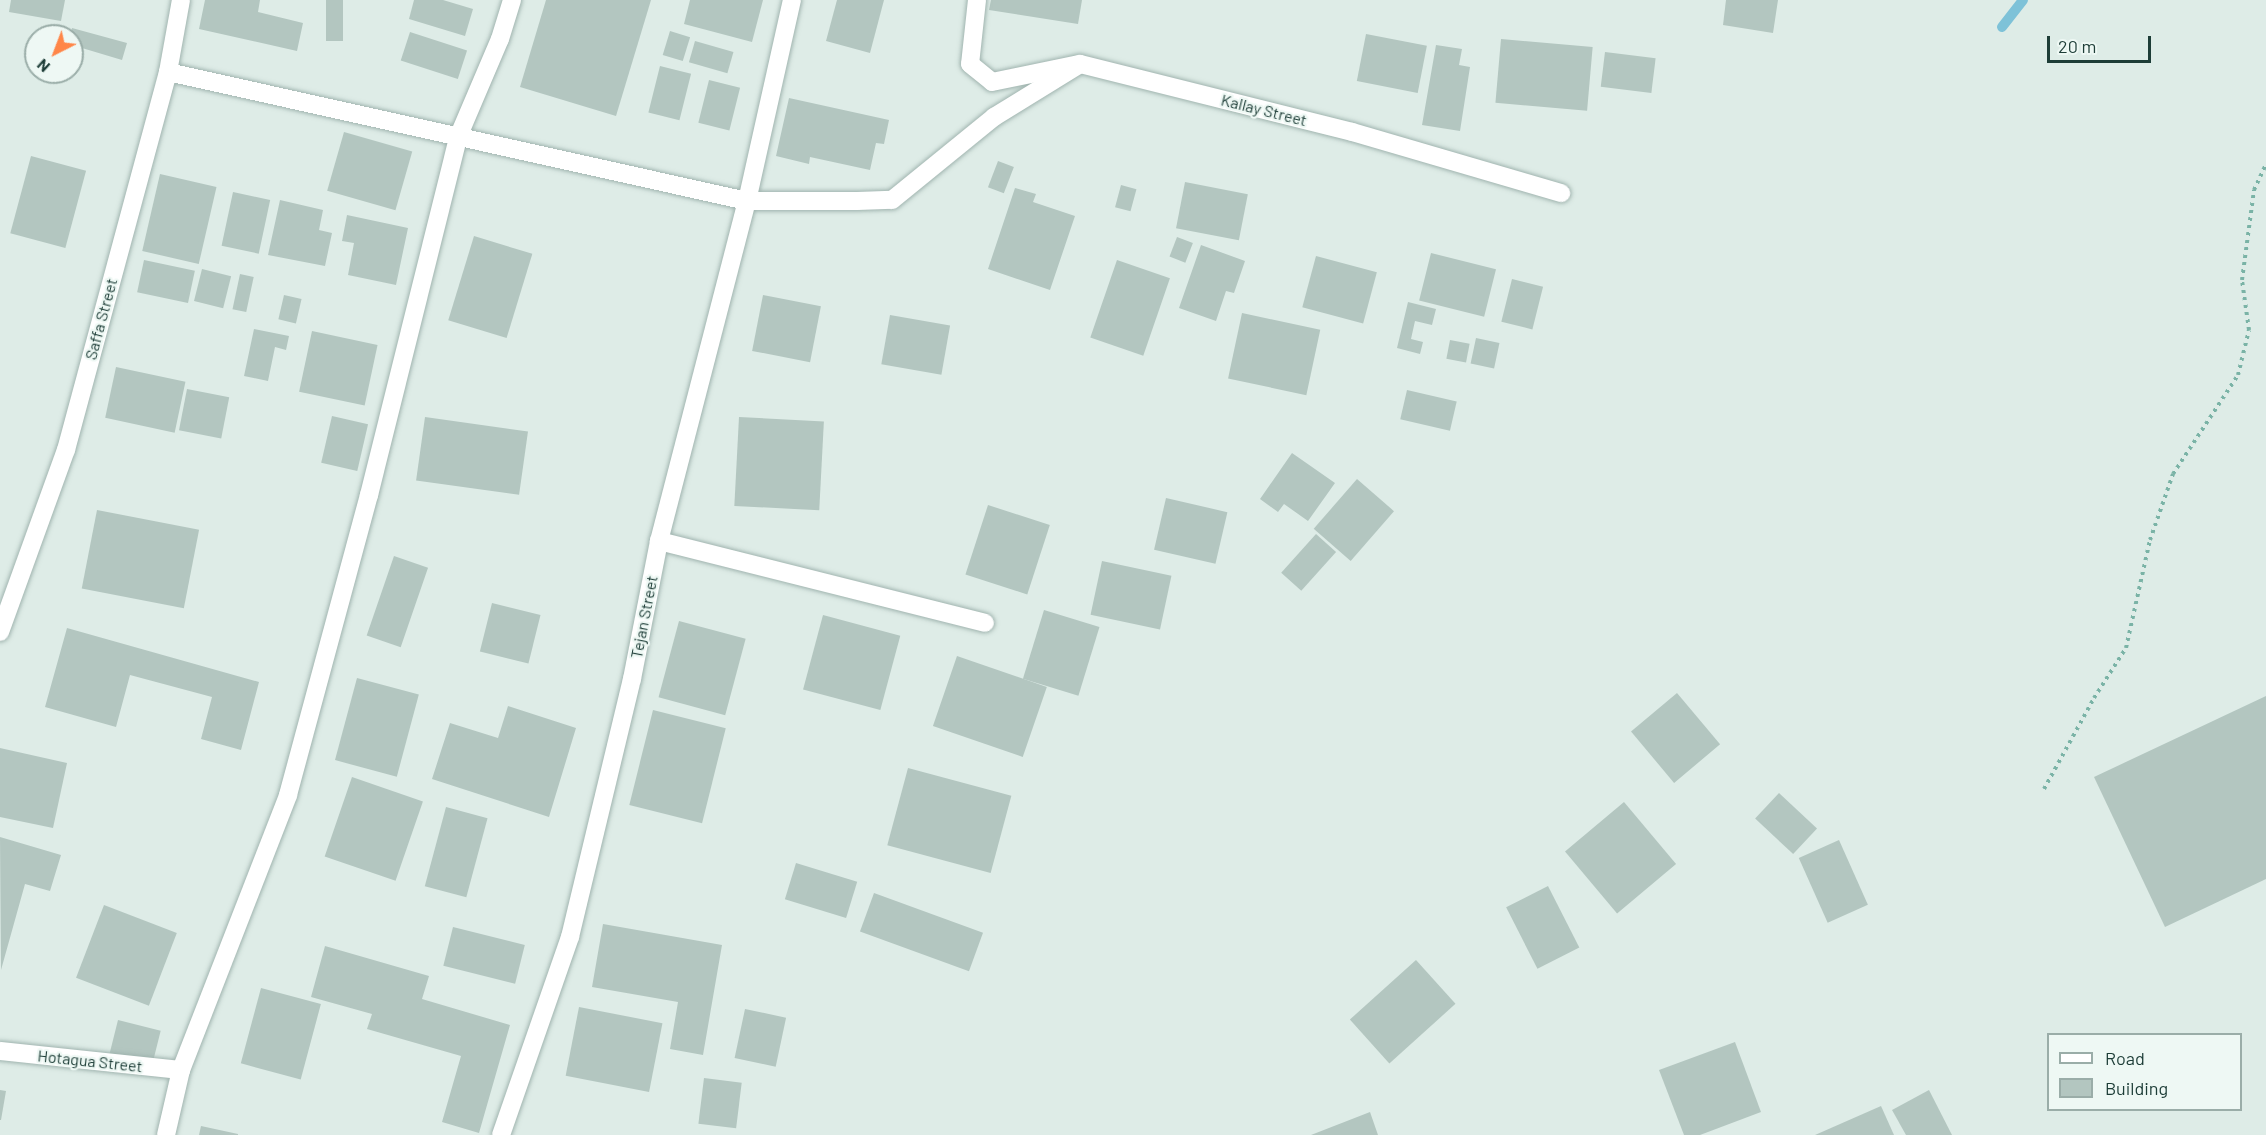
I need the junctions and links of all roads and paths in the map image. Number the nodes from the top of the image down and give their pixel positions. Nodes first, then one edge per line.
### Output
1 (181, 0) edge
2 (512, 0) edge
3 (792, 0) edge
4 (977, 0) edge
5 (1080, 64) junction
6 (168, 72) junction
7 (459, 135) junction
8 (2266, 164) edge
9 (1561, 194) dead end
10 (747, 201) junction
11 (659, 541) junction
12 (985, 623) dead end
13 (0, 632) edge
14 (2044, 789) dead end
15 (0, 1051) edge
16 (181, 1070) junction
17 (166, 1135) edge
18 (501, 1135) edge

1 - 6 street, Saffa Street
2 - 7 street
3 - 10 street, Tejan Street
4 - 5 street, Kallay Street
5 - 9 street, Kallay Street
5 - 10 street
6 - 7 street
6 - 13 street, Saffa Street
7 - 10 street
7 - 16 street
8 - 14 path
10 - 11 street, Tejan Street
11 - 12 street
11 - 18 street, Tejan Street
15 - 16 street, Hotagua Street
16 - 17 street

